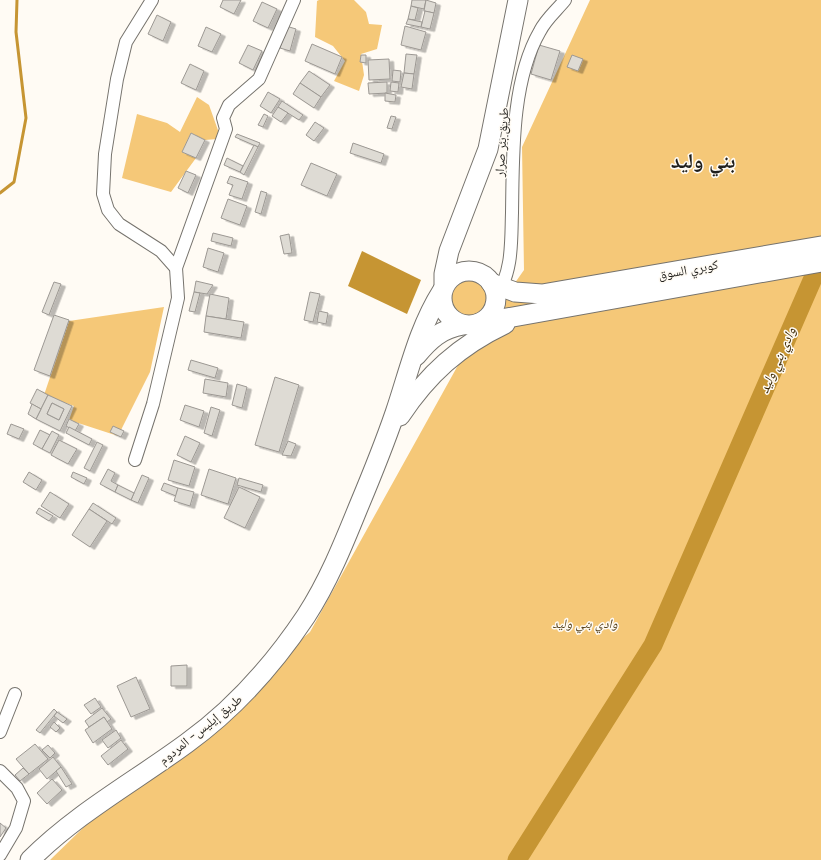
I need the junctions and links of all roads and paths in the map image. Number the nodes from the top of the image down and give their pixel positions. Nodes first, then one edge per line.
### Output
1 (152, 0) edge
2 (294, 0) edge
3 (518, 0) edge
4 (565, 0) edge
5 (458, 229) junction
6 (821, 246) edge
7 (821, 262) edge
8 (176, 268) junction
9 (473, 271) junction
10 (443, 289) junction
11 (496, 289) junction
12 (556, 300) junction
13 (531, 313) junction
14 (471, 324) junction
15 (413, 360) junction
16 (389, 432) junction
17 (135, 460) dead end
18 (15, 694) dead end
19 (0, 732) edge
20 (0, 771) edge
21 (0, 855) edge
22 (30, 860) edge

1 - 8 street
2 - 8 street
3 - 5 highway
4 - 11 street, طريق بئر صرار
5 - 9 highway
5 - 10 highway
6 - 12 highway, كوبري السوق
7 - 12 highway, كوبري السوق
8 - 17 street
9 - 10 highway
9 - 11 highway
10 - 14 highway
10 - 15 highway
11 - 12 highway
11 - 14 highway
12 - 13 highway
13 - 14 highway
13 - 16 highway
14 - 15 highway
15 - 16 highway
16 - 22 highway, طريق إيليس- المردوم
18 - 19 street
20 - 21 street

